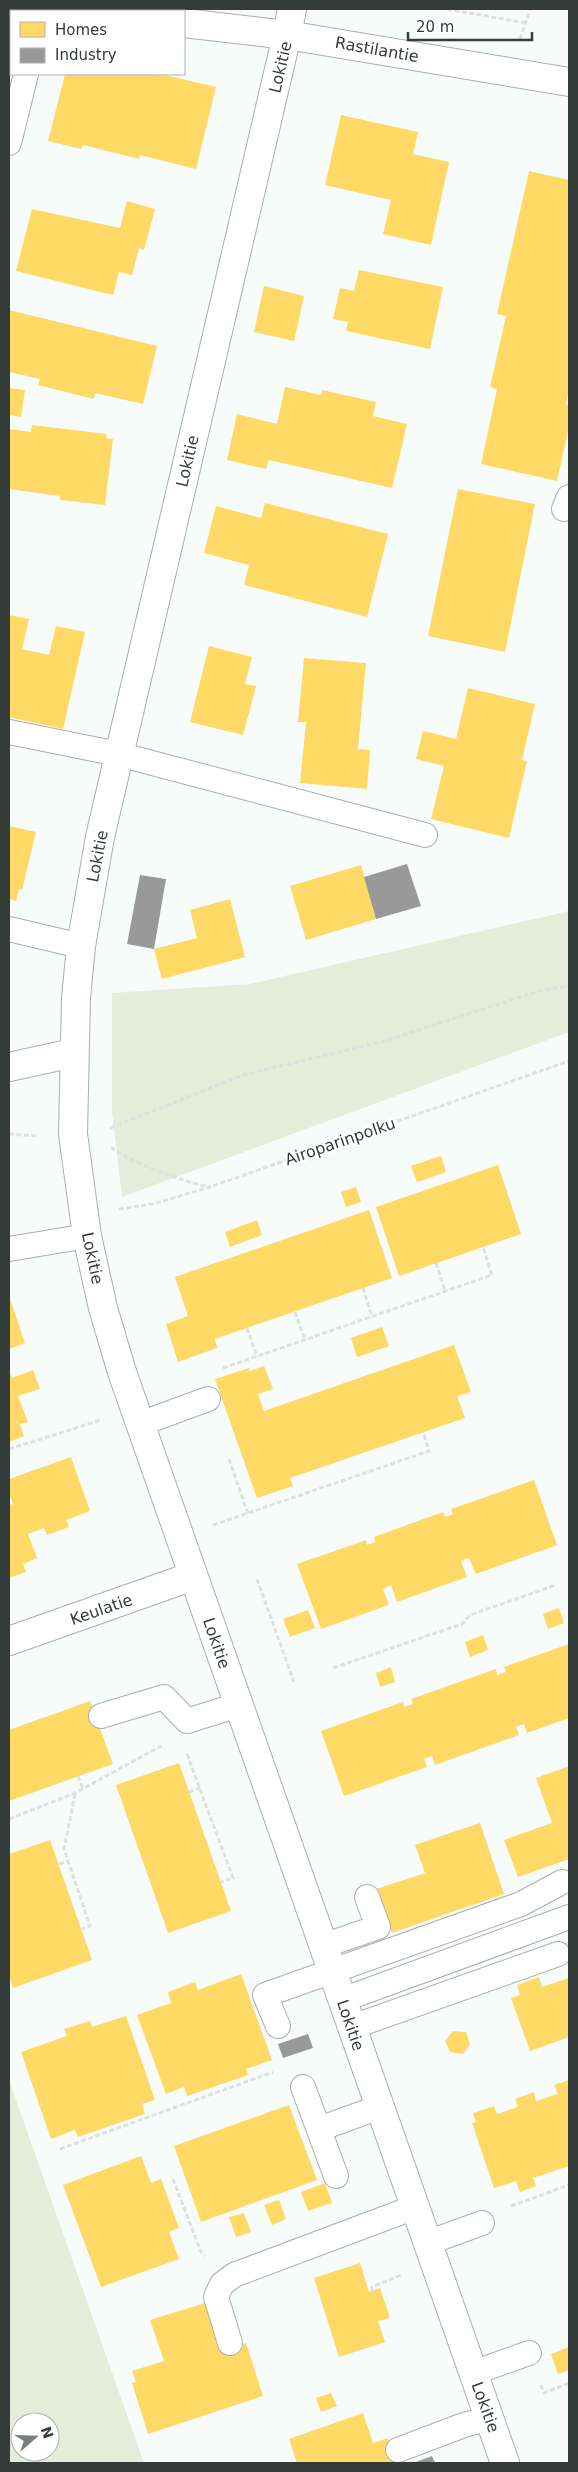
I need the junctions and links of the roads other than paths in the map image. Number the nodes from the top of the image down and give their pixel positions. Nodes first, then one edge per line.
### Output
1 (292, 9) edge
2 (185, 23) edge
3 (287, 35) junction
4 (26, 75) edge
5 (569, 82) edge
6 (9, 143) edge
7 (9, 732) edge
8 (118, 754) junction
9 (425, 835) dead end
10 (9, 929) edge
11 (81, 946) junction
12 (74, 1053) junction
13 (9, 1067) edge
14 (88, 1236) junction
15 (9, 1249) edge
16 (208, 1399) dead end
17 (140, 1424) junction
18 (193, 1576) junction
19 (9, 1641) edge
20 (238, 1706) junction
21 (101, 1716) dead end
22 (562, 1882) dead end
23 (367, 1897) dead end
24 (569, 1917) edge
25 (558, 1954) dead end
26 (328, 1959) junction
27 (342, 2000) junction
28 (278, 2026) dead end
29 (352, 2027) junction
30 (303, 2087) dead end
31 (380, 2107) junction
32 (319, 2130) junction
33 (336, 2176) dead end
34 (415, 2207) junction
35 (482, 2223) road end
36 (427, 2243) junction
37 (230, 2343) dead end
38 (529, 2354) dead end
39 (473, 2373) junction
40 (490, 2418) junction
41 (398, 2450) dead end
42 (505, 2463) edge

1 - 3 street, Lokitie
2 - 3 street, Rastilantie
3 - 5 street, Rastilantie
3 - 8 street, Lokitie
4 - 6 lane
7 - 8 lane
8 - 9 lane
8 - 11 street, Lokitie
10 - 11 lane
11 - 12 street, Lokitie
12 - 13 street
12 - 14 street, Lokitie
14 - 15 lane
14 - 17 street, Lokitie
16 - 17 lane
17 - 18 street, Lokitie
18 - 19 street, Keulatie
18 - 20 street, Lokitie
20 - 21 lane
20 - 26 street, Lokitie
22 - 26 lane
23 - 26 lane
24 - 27 lane
25 - 29 lane
26 - 27 street, Lokitie
26 - 28 lane
27 - 29 street, Lokitie
29 - 31 street, Lokitie
30 - 32 lane
31 - 32 lane
31 - 34 street, Lokitie
32 - 33 lane
34 - 36 street, Lokitie
34 - 37 lane
35 - 36 lane
36 - 39 street, Lokitie
38 - 39 lane
39 - 40 street, Lokitie
40 - 41 lane
40 - 42 street, Lokitie

